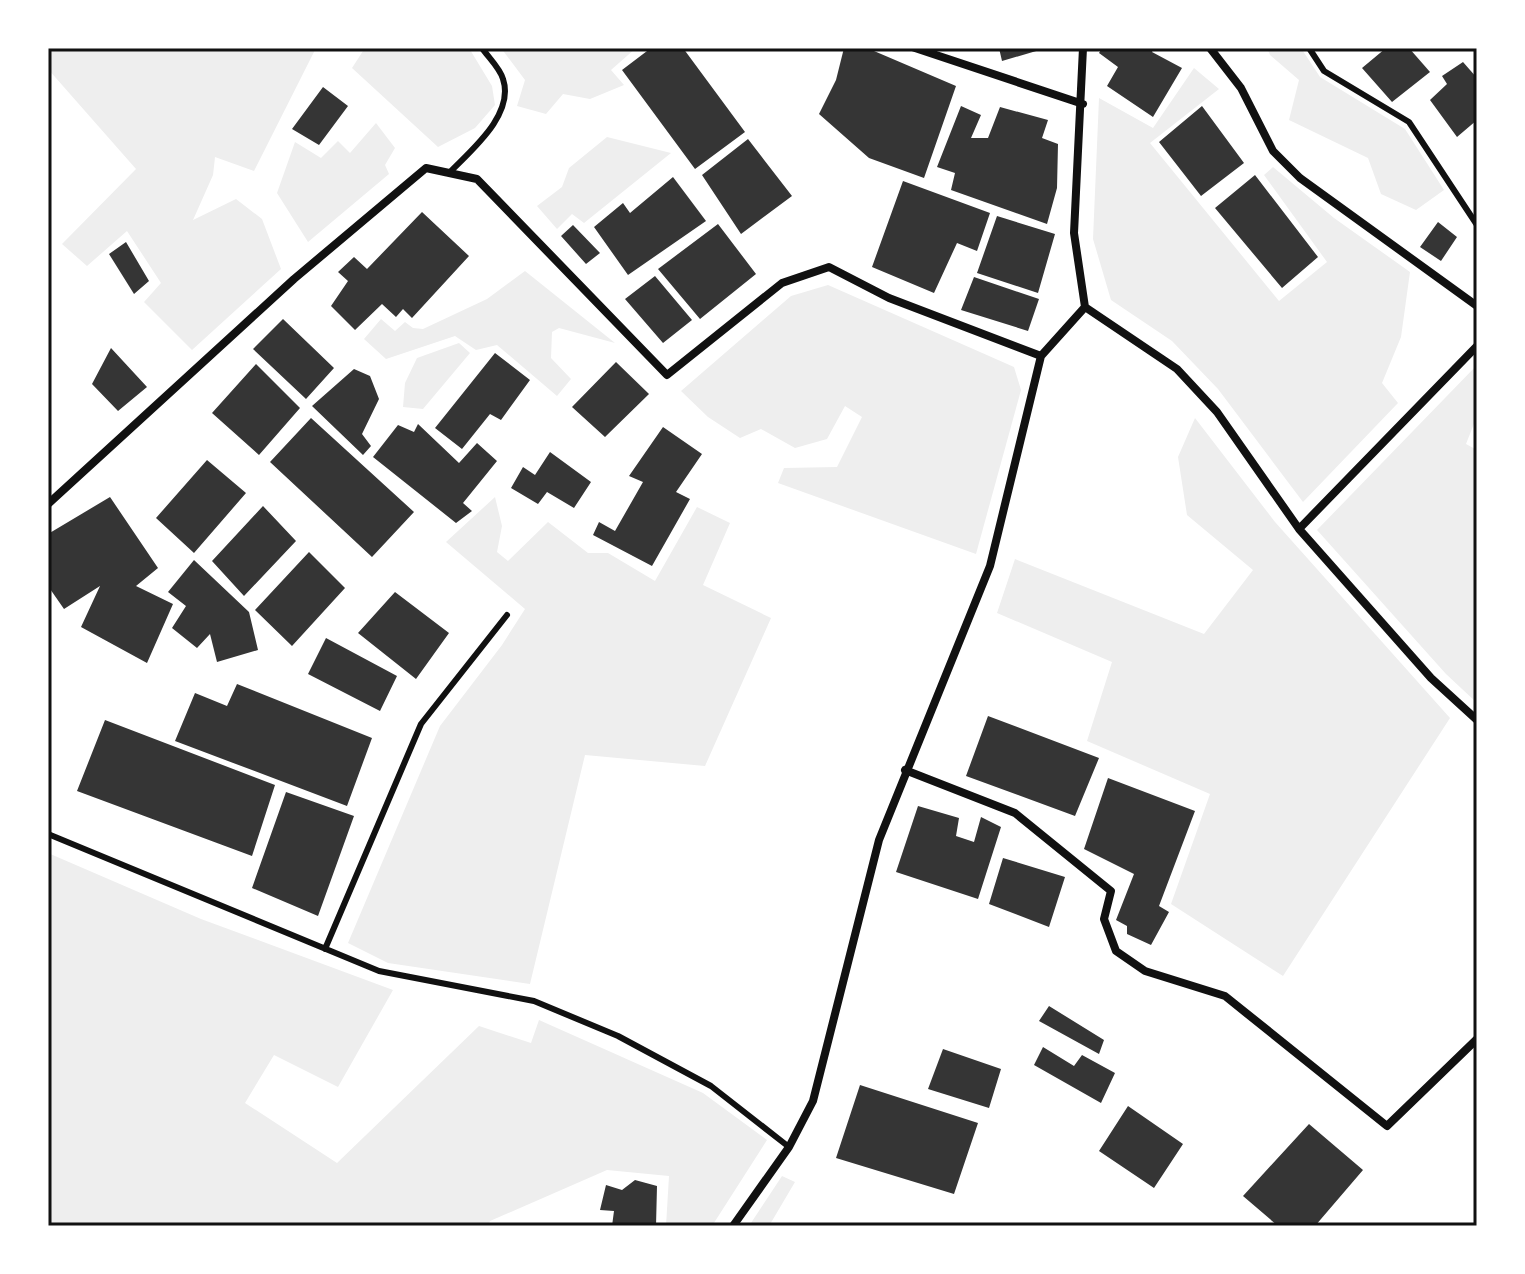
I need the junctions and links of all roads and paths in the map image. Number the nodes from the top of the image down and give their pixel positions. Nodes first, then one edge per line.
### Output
1 (482, 48) edge
2 (915, 48) edge
3 (1083, 48) edge
4 (1210, 48) edge
5 (1309, 48) edge
6 (1083, 104) junction
7 (449, 173) junction
8 (1477, 225) edge
9 (1477, 306) edge
10 (1085, 307) junction
11 (1477, 346) edge
12 (1041, 356) junction
13 (48, 504) edge
14 (1299, 529) junction
15 (507, 615) dead end
16 (1477, 720) edge
17 (905, 770) junction
18 (48, 834) edge
19 (325, 949) junction
20 (1477, 1039) edge
21 (789, 1147) junction
22 (733, 1226) edge

1 - 7 lane
2 - 6 street
3 - 6 street
4 - 9 street
5 - 8 lane
6 - 10 street
7 - 12 street
7 - 13 street
10 - 12 street
10 - 14 street
11 - 14 street
12 - 17 street
14 - 16 street
15 - 19 lane
17 - 20 street
17 - 21 street
18 - 19 lane
19 - 21 lane
21 - 22 street

